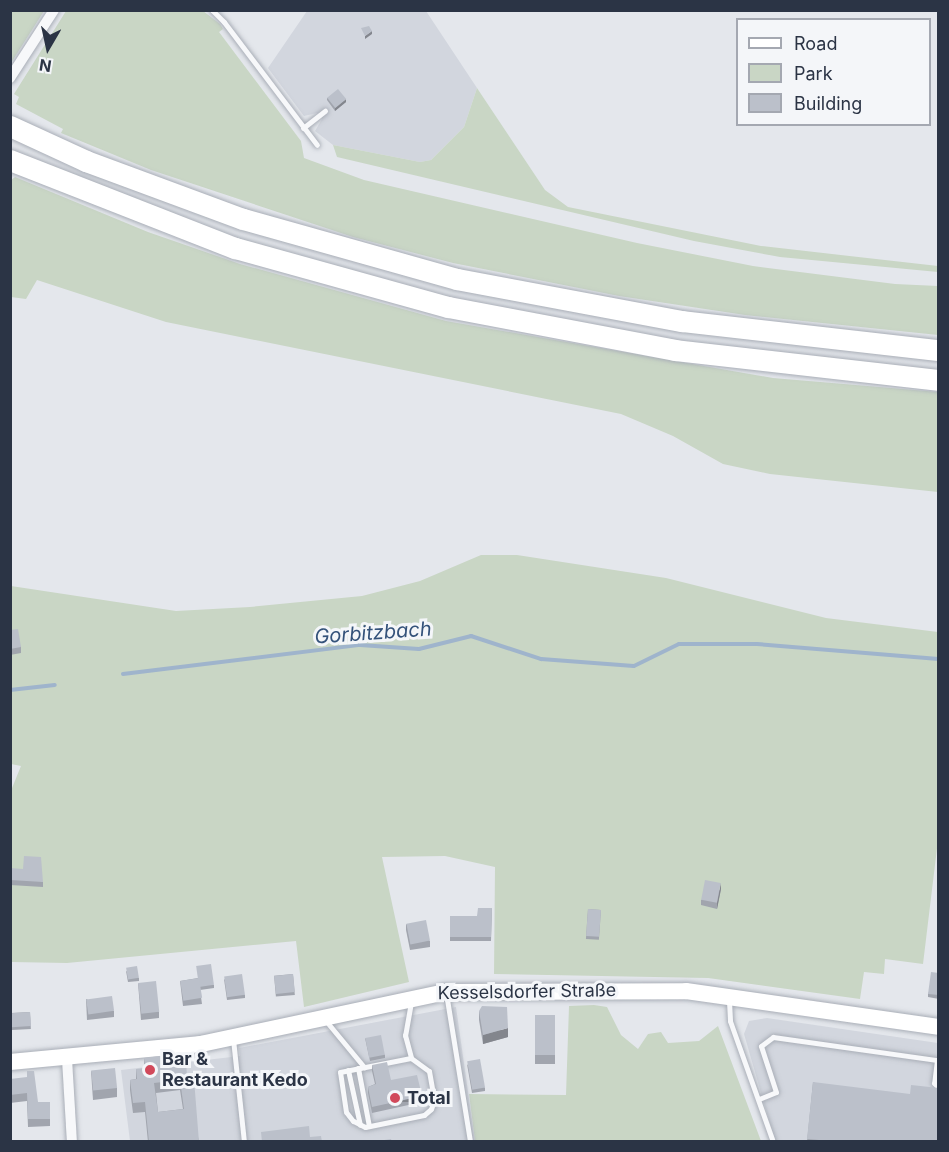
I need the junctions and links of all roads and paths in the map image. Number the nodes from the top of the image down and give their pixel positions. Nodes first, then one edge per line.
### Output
1 (54, 10) edge
2 (212, 10) edge
3 (10, 78) edge
4 (325, 111) dead end
5 (10, 126) edge
6 (303, 128) junction
7 (317, 145) dead end
8 (14, 162) edge
9 (939, 350) edge
10 (939, 380) edge
11 (446, 992) junction
12 (411, 997) junction
13 (729, 997) junction
14 (323, 1017) junction
15 (939, 1027) edge
16 (233, 1037) junction
17 (411, 1058) junction
18 (67, 1059) junction
19 (10, 1062) edge
20 (361, 1068) junction
21 (348, 1070) junction
22 (939, 1088) edge
23 (759, 1099) junction
24 (360, 1125) junction
25 (369, 1126) junction
26 (72, 1142) edge
27 (244, 1142) edge
28 (470, 1142) edge
29 (773, 1142) edge

1 - 3 street
2 - 6 lane
4 - 6 lane
5 - 9 highway
6 - 7 lane
8 - 10 highway
11 - 12 main road, Kesselsdorfer Straße
11 - 13 main road, Kesselsdorfer Straße
11 - 28 lane
12 - 14 main road, Kesselsdorfer Straße
12 - 17 lane
13 - 15 main road, Kesselsdorfer Straße
13 - 23 lane
14 - 16 main road, Kesselsdorfer Straße
14 - 20 lane
16 - 18 main road, Kesselsdorfer Straße
16 - 27 lane
17 - 20 lane
17 - 25 lane
18 - 19 main road, Kesselsdorfer Straße
18 - 26 street
20 - 21 lane
20 - 25 lane
21 - 24 lane
21 - 24 lane
22 - 23 lane
23 - 29 lane
24 - 25 lane

